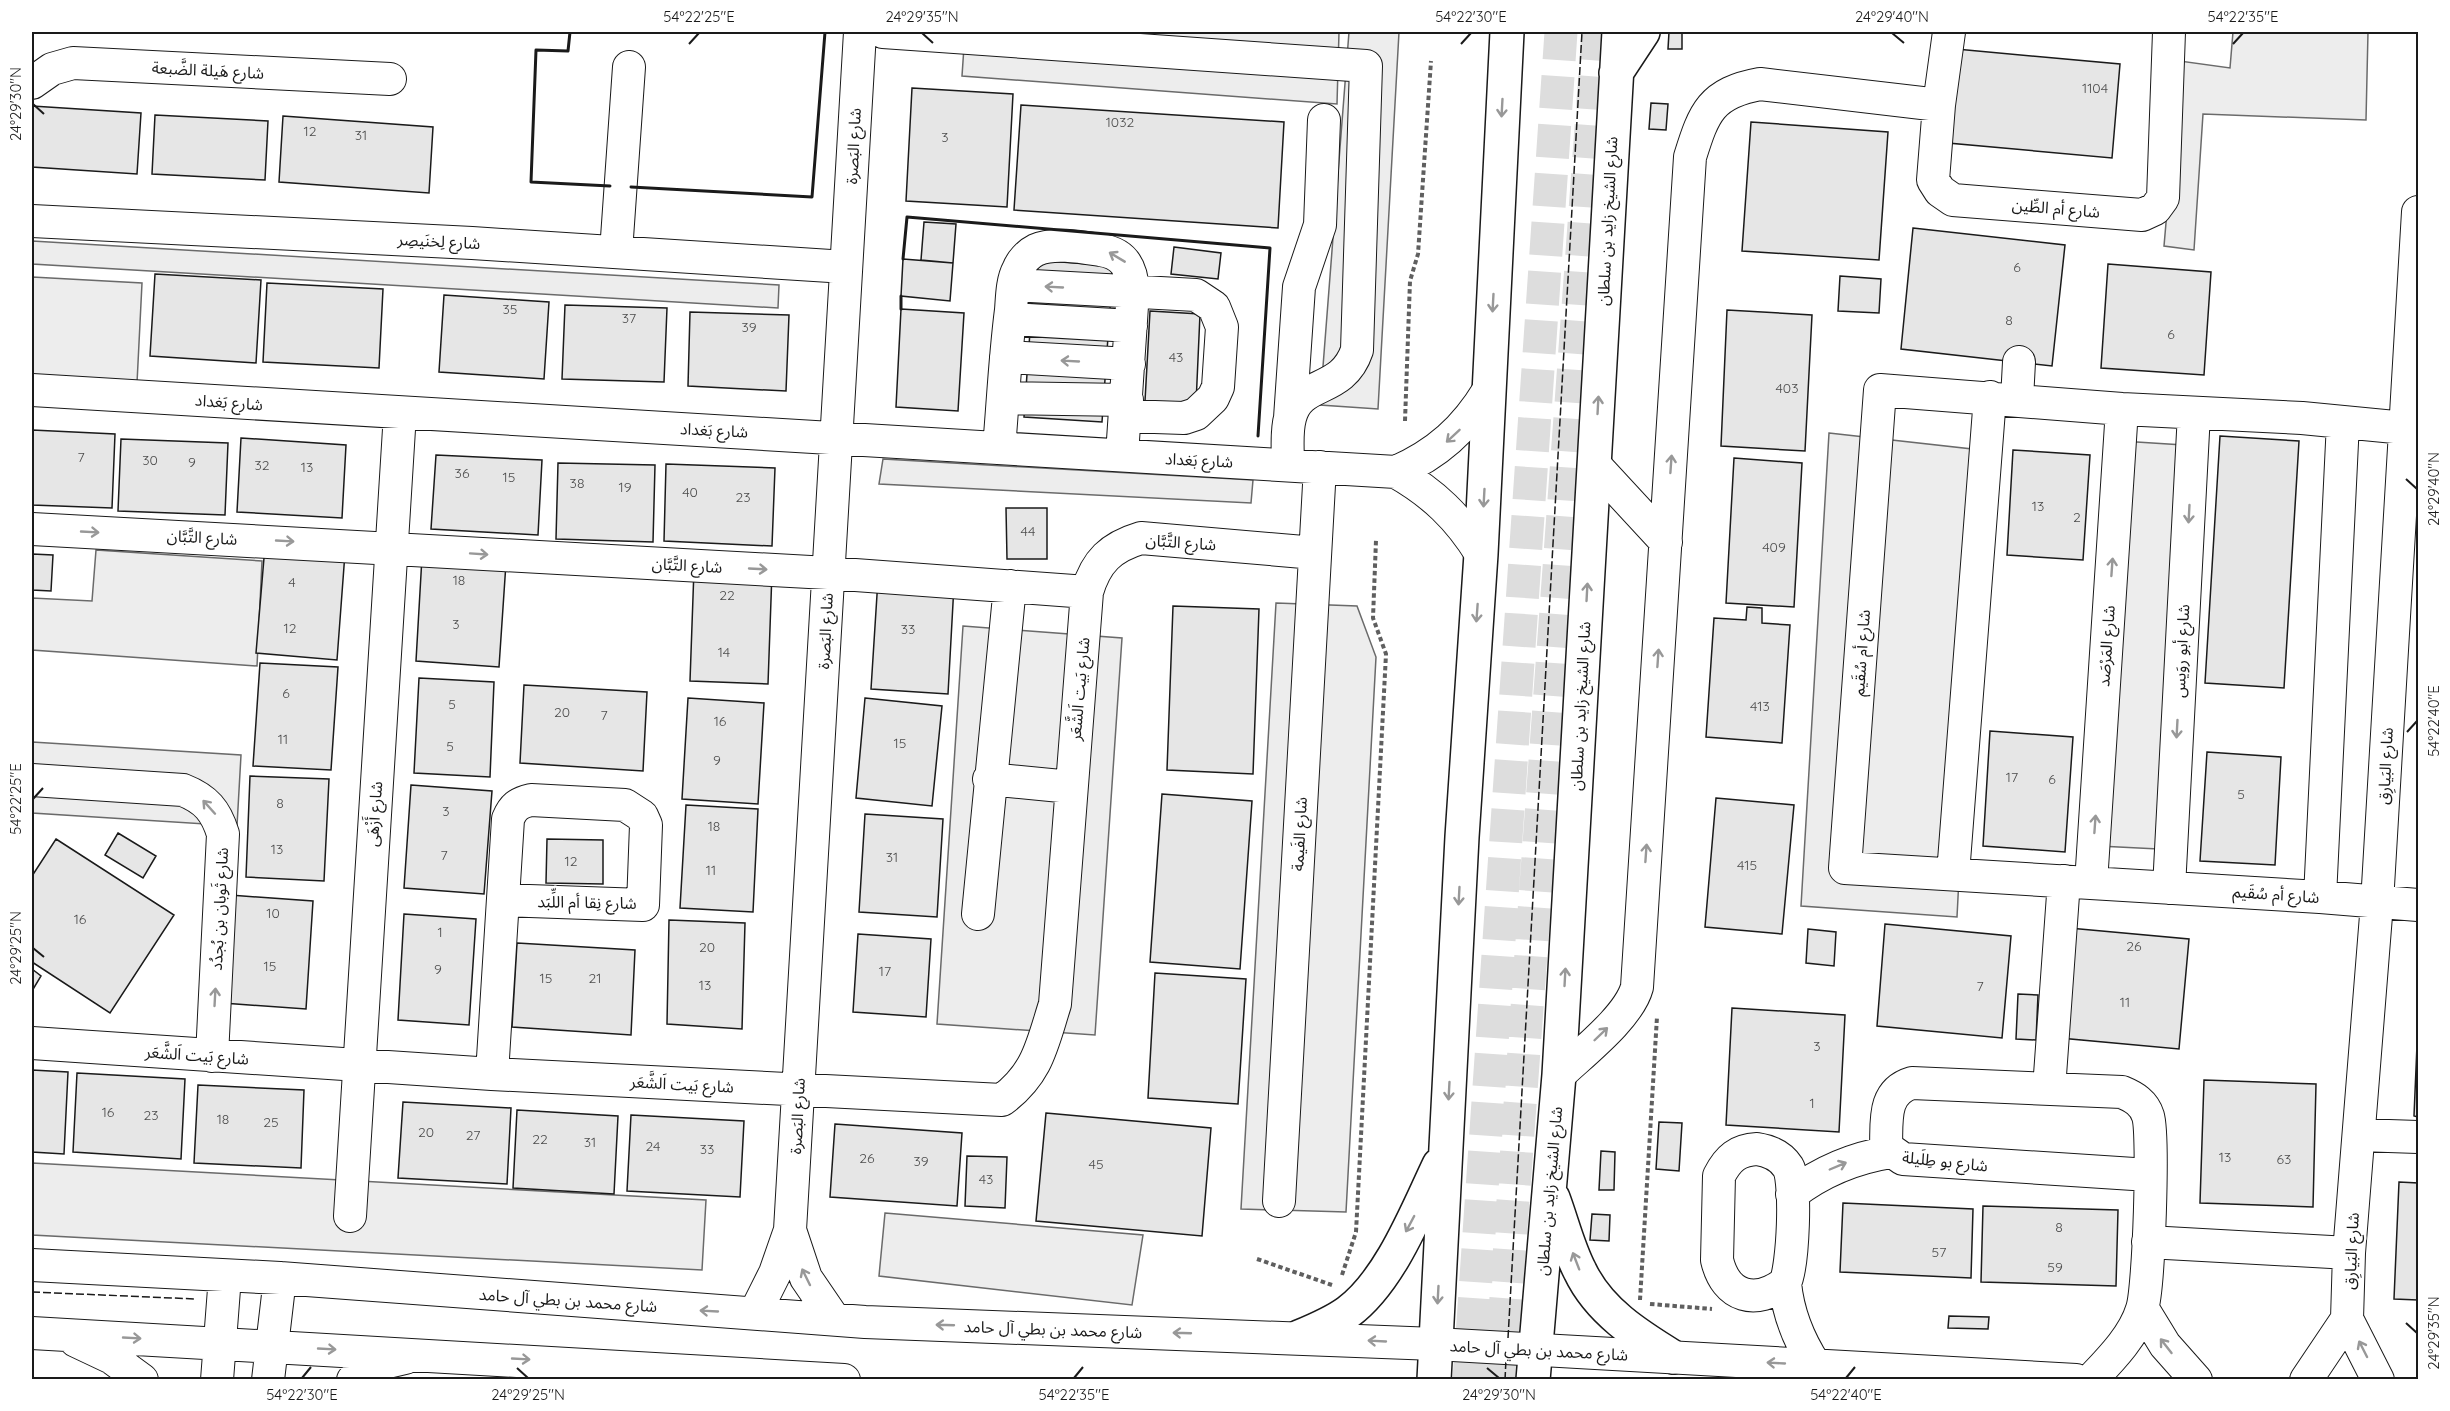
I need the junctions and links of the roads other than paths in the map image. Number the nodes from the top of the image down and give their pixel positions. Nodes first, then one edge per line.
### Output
1 (860, 32) edge
2 (883, 32) edge
3 (1618, 32) edge
4 (1643, 32) edge
5 (1949, 32) edge
6 (2169, 32) edge
7 (1504, 38) edge
8 (629, 67) dead end
9 (1615, 74) junction
10 (390, 79) dead end
11 (32, 82) edge
12 (1939, 105) junction
13 (1324, 120) dead end
14 (2418, 212) edge
15 (32, 221) edge
16 (616, 252) junction
17 (846, 267) junction
18 (1133, 291) junction
19 (1010, 319) junction
20 (1131, 326) junction
21 (1006, 357) junction
22 (2019, 362) dead end
23 (1129, 364) junction
24 (32, 390) edge
25 (1488, 391) junction
26 (1004, 398) junction
27 (2003, 398) junction
28 (1126, 408) junction
29 (2122, 409) junction
30 (400, 413) junction
31 (2204, 414) junction
32 (1290, 418) junction
33 (2343, 422) junction
34 (2405, 428) junction
35 (837, 437) junction
36 (999, 448) junction
37 (1122, 455) junction
38 (1594, 464) junction
39 (1288, 465) junction
40 (1320, 467) junction
41 (1396, 472) junction
42 (2210, 496) dead end
43 (32, 529) edge
44 (1666, 542) junction
45 (392, 547) junction
46 (1315, 553) junction
47 (1481, 554) junction
48 (828, 573) junction
49 (1010, 586) junction
50 (1087, 592) junction
51 (989, 779) junction
52 (32, 780) edge
53 (1071, 787) junction
54 (1953, 874) junction
55 (2078, 882) junction
56 (2169, 888) junction
57 (2320, 897) junction
58 (503, 900) junction
59 (2377, 903) junction
60 (2418, 905) edge
61 (978, 914) dead end
62 (32, 1043) edge
63 (212, 1056) junction
64 (358, 1066) junction
65 (492, 1074) junction
66 (1559, 1075) junction
67 (2049, 1089) junction
68 (798, 1090) junction
69 (2359, 1135) junction
70 (2418, 1137) edge
71 (1445, 1152) junction
72 (1891, 1152) junction
73 (2149, 1174) junction
74 (1550, 1187) junction
75 (1792, 1194) junction
76 (1279, 1201) dead end
77 (350, 1216) dead end
78 (790, 1230) junction
79 (2148, 1242) junction
80 (2349, 1253) junction
81 (32, 1265) edge
82 (225, 1275) junction
83 (280, 1278) junction
84 (1785, 1283) junction
85 (2143, 1309) junction
86 (755, 1313) junction
87 (834, 1319) junction
88 (2347, 1319) junction
89 (45, 1334) edge
90 (1299, 1337) junction
91 (220, 1343) junction
92 (1435, 1344) junction
93 (271, 1346) junction
94 (419, 1353) junction
95 (1673, 1357) junction
96 (1533, 1364) edge
97 (1815, 1365) junction
98 (757, 1376) edge
99 (142, 1380) edge
100 (217, 1380) edge
101 (268, 1380) edge
102 (353, 1380) edge
103 (844, 1380) edge
104 (1434, 1380) edge
105 (2076, 1380) edge
106 (2091, 1380) edge
107 (2196, 1380) edge
108 (2307, 1380) edge
109 (2378, 1380) edge

1 - 17 street, شارع البَصرة
2 - 32 street
3 - 9 main road, شارع الشيخ زايد بن سلطان
4 - 9 main road
5 - 12 street, شارع أم الطِّين
6 - 12 street, شارع أم الطِّين
7 -> 25 main road
8 - 16 street
38 -> 9 main road, شارع الشيخ زايد بن سلطان
10 - 11 street, شارع هَيلة الضَّبعة
44 -> 12 street
13 - 32 street
14 - 34 street, شارع البَيارِق
15 - 16 street, شارع لِخنَيصِر
16 - 17 street, شارع لِخنَيصِر
17 - 35 street, شارع البَصرة
18 -> 19 street
18 - 20 street
18 - 28 street
20 -> 19 street
19 - 21 street
20 - 23 street
23 -> 21 street
21 - 26 street
22 - 27 street
23 - 28 street
24 - 30 street, شارع بَغداد
25 -> 41 street
25 -> 47 main road
26 - 28 street
26 - 36 street
27 - 29 street, شارع أم سُقَيم
27 - 54 street
27 - 54 street, شارع أم سُقَيم
28 - 37 street
29 - 31 street, شارع أم سُقَيم
55 -> 29 street, شارع المَرْصَد
30 - 35 street, شارع بَغداد
30 - 45 street, شارع أَزْهَى
31 - 33 street, شارع أم سُقَيم
31 - 42 street
31 -> 56 street, شارع أبو روَيس
32 - 39 street
33 - 34 street, شارع أم سُقَيم
33 - 57 street
34 - 59 street, شارع البَيارِق
35 - 36 street, شارع بَغداد
35 - 48 street, شارع البَصرة
36 - 37 street, شارع بَغداد
37 - 39 street, شارع بَغداد
38 - 44 street
66 -> 38 main road, شارع الشيخ زايد بن سلطان
39 - 40 street, شارع بَغداد
40 - 41 street, شارع بَغداد
40 - 46 street, شارع الفَيمة
41 - 47 street, شارع بَغداد
43 -> 45 street, شارع التَّبَّان
66 -> 44 street
45 -> 48 street, شارع التَّبَّان
45 - 64 street, شارع أَزْهَى
46 - 50 street, شارع التَّبَّان
46 - 76 street, شارع الفَيمة
47 -> 71 main road
48 - 49 street, شارع التَّبَّان
48 - 68 street, شارع البَصرة
49 - 50 street, شارع التَّبَّان
49 - 51 street
50 - 53 street, شارع بَيت اَلشَّعَر
51 - 53 street
51 - 61 street
63 -> 52 street, شارع ثَوبان بن بُجدُد
53 - 68 street, شارع بَيت اَلشَّعَر
54 - 55 street, شارع أم سُقَيم
55 - 56 street, شارع أم سُقَيم
55 - 67 street
56 - 57 street, شارع أم سُقَيم
57 - 59 street, شارع أم سُقَيم
58 - 58 street, شارع نِقا أم اللِّبَد
58 - 65 street, شارع نِقا أم اللِّبَد
59 - 60 street, شارع أم سُقَيم
59 - 69 street, شارع البَيارِق
62 - 63 street, شارع بَيت اَلشَّعَر
63 - 64 street, شارع بَيت اَلشَّعَر
64 - 65 street, شارع بَيت اَلشَّعَر
64 - 77 street, شارع أَزْهَى
65 - 68 street, شارع بَيت اَلشَّعَر
66 - 74 main road, شارع الشيخ زايد بن سلطان
67 - 72 street, شارع بو طِلَيلة
67 - 73 street, شارع بو طِلَيلة
68 - 78 street, شارع البَصرة
69 - 70 street
69 - 80 street, شارع البَيارِق
71 -> 90 main road
71 -> 92 main road
72 - 73 street, شارع بو طِلَيلة
75 -> 72 street
73 - 79 street, شارع بو طِلَيلة
95 -> 74 main road
74 - 96 main road, شارع الشيخ زايد بن سلطان
75 - 84 street
75 - 84 street
78 - 86 street, شارع البَصرة
87 -> 78 street, شارع البَصرة
79 - 80 street
79 - 85 street, شارع بو طِلَيلة
80 - 88 street, شارع البَيارِق
81 - 82 street, شارع محمد بن بطي آل حامد
82 - 83 street, شارع محمد بن بطي آل حامد
82 - 91 street
86 -> 83 street, شارع محمد بن بطي آل حامد
83 - 93 street
84 - 97 street
85 - 106 street, شارع بو طِلَيلة
107 -> 85 street
86 - 87 street, شارع محمد بن بطي آل حامد
90 -> 87 street, شارع محمد بن بطي آل حامد
88 - 108 street
109 -> 88 street, شارع البَيارِق
89 -> 91 street
89 - 99 street
92 -> 90 street, شارع محمد بن بطي آل حامد
91 - 93 street
91 - 100 street
92 - 96 street, شارع محمد بن بطي آل حامد
92 - 104 main road
93 -> 94 street
93 - 101 street
94 -> 98 street
94 - 102 street
95 - 96 street, شارع محمد بن بطي آل حامد
97 -> 95 street, شارع محمد بن بطي آل حامد
97 - 105 street, شارع محمد بن بطي آل حامد
98 - 103 street

